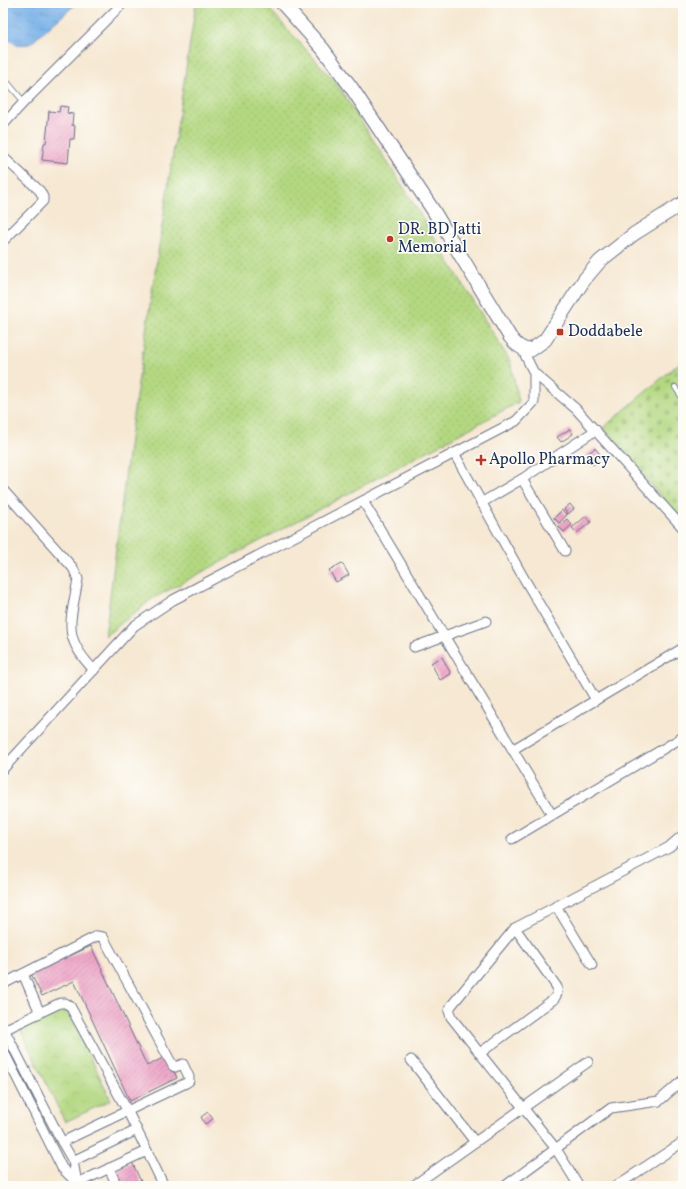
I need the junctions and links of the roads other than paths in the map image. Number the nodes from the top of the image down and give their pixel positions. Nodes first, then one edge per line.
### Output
1 (123, 3) edge
2 (282, 3) edge
3 (3, 77) edge
4 (24, 102) junction
5 (3, 124) edge
6 (3, 157) edge
7 (683, 203) edge
8 (3, 241) edge
9 (522, 349) junction
10 (534, 373) junction
11 (675, 387) dead end
12 (683, 399) edge
13 (596, 430) junction
14 (454, 453) junction
15 (522, 479) junction
16 (3, 490) edge
17 (363, 501) junction
18 (481, 503) junction
19 (683, 528) edge
20 (565, 551) dead end
21 (486, 621) dead end
22 (444, 635) junction
23 (414, 647) dead end
24 (683, 648) edge
25 (94, 670) junction
26 (596, 700) junction
27 (683, 737) edge
28 (512, 750) junction
29 (3, 769) edge
30 (552, 816) junction
31 (683, 835) edge
32 (512, 839) dead end
33 (556, 906) junction
34 (515, 928) junction
35 (592, 964) dead end
36 (23, 974) junction
37 (3, 984) edge
38 (40, 1013) junction
39 (4, 1028) edge
40 (3, 1050) edge
41 (480, 1053) junction
42 (411, 1060) dead end
43 (588, 1062) dead end
44 (683, 1080) edge
45 (523, 1108) junction
46 (127, 1110) junction
47 (137, 1130) junction
48 (62, 1142) junction
49 (475, 1142) junction
50 (683, 1142) edge
51 (556, 1149) junction
52 (147, 1151) junction
53 (73, 1161) junction
54 (109, 1168) junction
55 (75, 1185) edge
56 (116, 1186) edge
57 (164, 1186) edge
58 (413, 1186) edge
59 (505, 1186) edge
60 (579, 1186) edge
61 (616, 1186) edge

1 - 4 street
2 - 9 street
3 - 4 lane
4 - 5 street
6 - 8 street
7 - 9 street
9 - 10 street
10 - 13 street
10 - 14 street
11 - 12 lane
13 - 15 street
13 - 19 street
14 - 17 street
14 - 18 street
15 - 18 street
15 - 20 street
16 - 25 street
17 - 22 street
17 - 25 street
18 - 26 street
21 - 22 street
22 - 23 street
22 - 28 street
24 - 26 street
25 - 29 street
26 - 28 street
27 - 30 street
28 - 30 street
30 - 32 street
31 - 33 street
33 - 34 street
33 - 35 street
34 - 41 street
34 - 41 street
36 - 37 street
36 - 38 street
36 - 46 street
38 - 39 street
38 - 46 street
39 - 48 street
40 - 55 street
41 - 45 street
42 - 49 street
43 - 45 street
44 - 51 street
45 - 49 street
45 - 51 street
46 - 47 street
46 - 48 street
47 - 52 street
47 - 53 street
48 - 53 street
49 - 58 street
50 - 61 street
51 - 59 street
51 - 60 street
52 - 54 street
52 - 57 street
53 - 55 street
54 - 55 street
54 - 56 street

